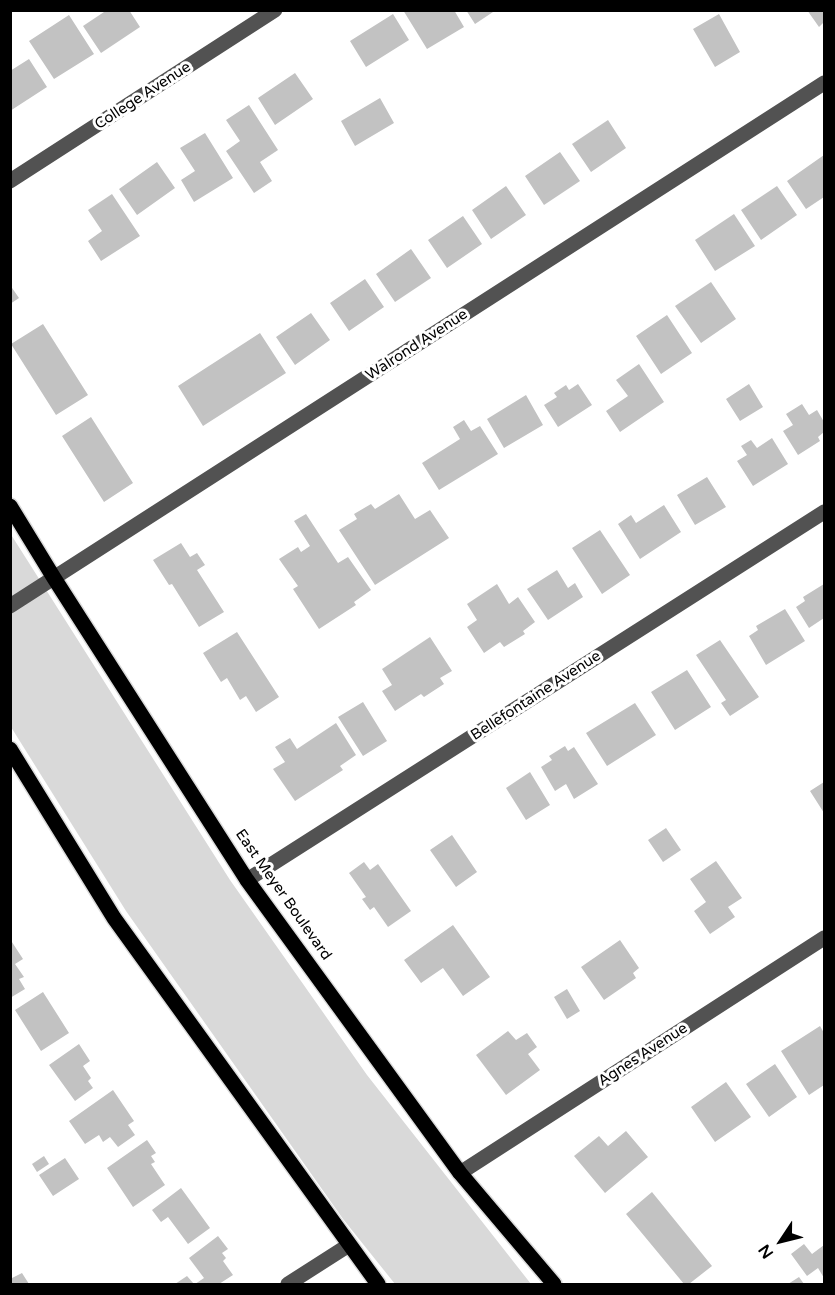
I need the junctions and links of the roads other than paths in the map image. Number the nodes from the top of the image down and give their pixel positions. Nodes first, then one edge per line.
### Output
1 (275, 10) edge
2 (825, 83) edge
3 (10, 181) edge
4 (10, 506) edge
5 (825, 512) edge
6 (54, 578) junction
7 (10, 606) edge
8 (10, 749) edge
9 (248, 880) junction
10 (825, 938) edge
11 (460, 1173) junction
12 (349, 1245) junction
13 (288, 1284) edge
14 (378, 1284) edge
15 (554, 1284) edge

1 - 3 street, College Avenue
2 - 6 street, Walrond Avenue
4 - 6 main road, East Meyer Boulevard
5 - 9 street, Bellefontaine Avenue
6 - 7 street, Walrond Avenue
6 - 9 main road, East Meyer Boulevard
8 - 12 main road
9 - 11 main road, East Meyer Boulevard
10 - 11 street, Agnes Avenue
11 - 15 main road, East Meyer Boulevard
12 - 13 street
12 - 14 main road

